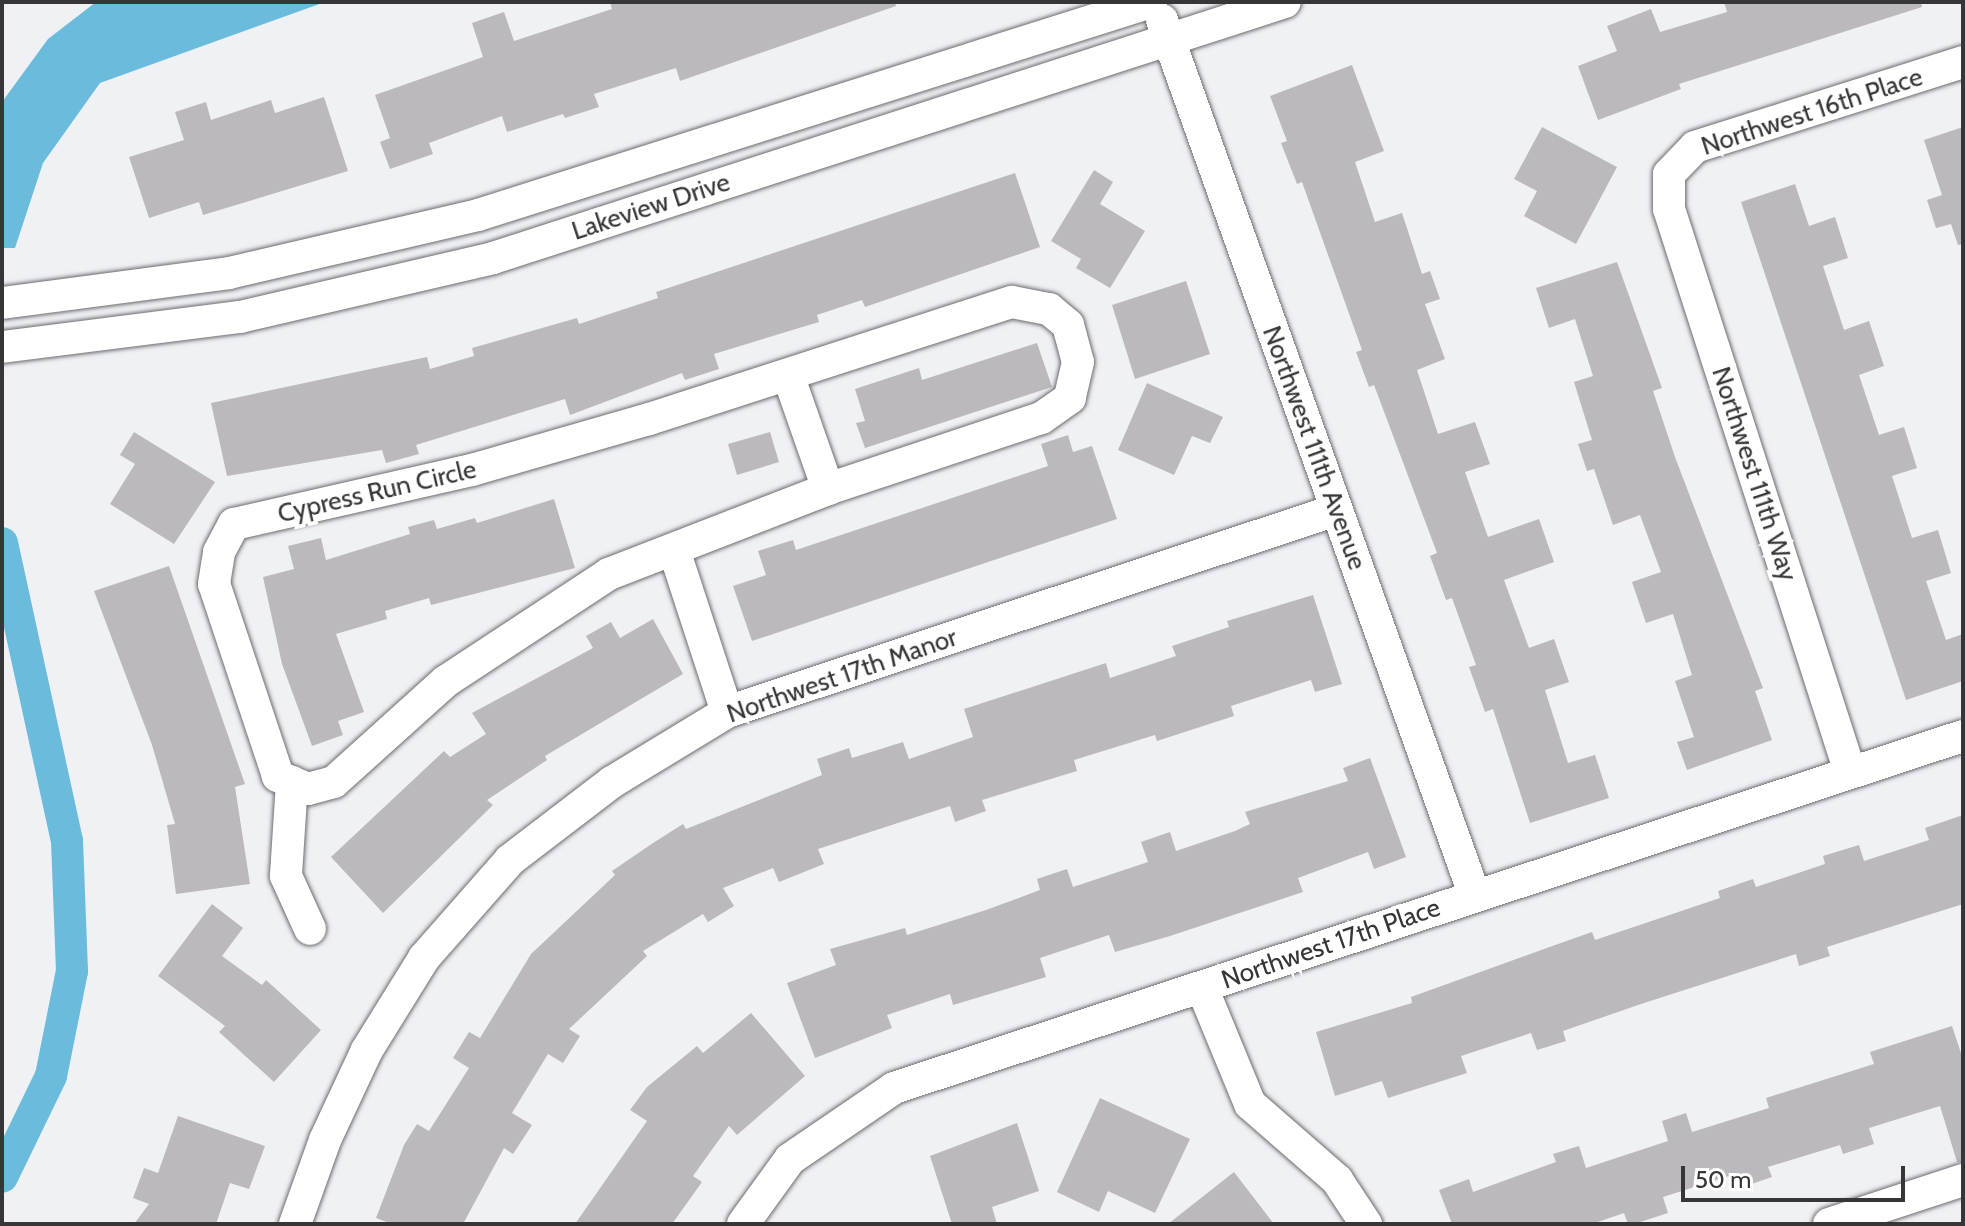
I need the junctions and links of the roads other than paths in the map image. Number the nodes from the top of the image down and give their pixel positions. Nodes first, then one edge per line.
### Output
1 (1152, 2) edge
2 (1285, 2) edge
3 (1170, 40) junction
4 (1963, 62) edge
5 (1669, 174) joint
6 (2, 303) edge
7 (2, 347) edge
8 (788, 375) junction
9 (828, 489) junction
10 (1336, 510) junction
11 (674, 550) junction
12 (727, 712) junction
13 (1963, 736) edge
14 (1850, 772) junction
15 (292, 782) junction
16 (1474, 894) junction
17 (310, 929) dead end
18 (1203, 990) junction
19 (1963, 1180) edge
20 (295, 1224) edge
21 (743, 1224) edge
22 (1366, 1224) edge
23 (1829, 1224) edge

1 - 3 street, Northwest 111th Avenue
1 - 6 street, Lakeview Drive
2 - 3 street, Lakeview Drive
3 - 7 street, Lakeview Drive
3 - 10 street, Northwest 111th Avenue
4 - 5 street, Northwest 16th Place
5 - 14 street, Northwest 111th Way
8 - 9 street
8 - 9 street, Cypress Run Circle
8 - 15 street, Cypress Run Circle
9 - 11 street, Cypress Run Circle
10 - 12 street, Northwest 17th Manor
10 - 16 street, Northwest 111th Avenue
11 - 12 street
11 - 15 street, Cypress Run Circle
12 - 20 street, Northwest 17th Manor
13 - 14 street, Northwest 17th Place
14 - 16 street, Northwest 17th Place
15 - 17 street
16 - 18 street, Northwest 17th Place
18 - 21 street, Northwest 17th Place
18 - 22 street
19 - 23 street

